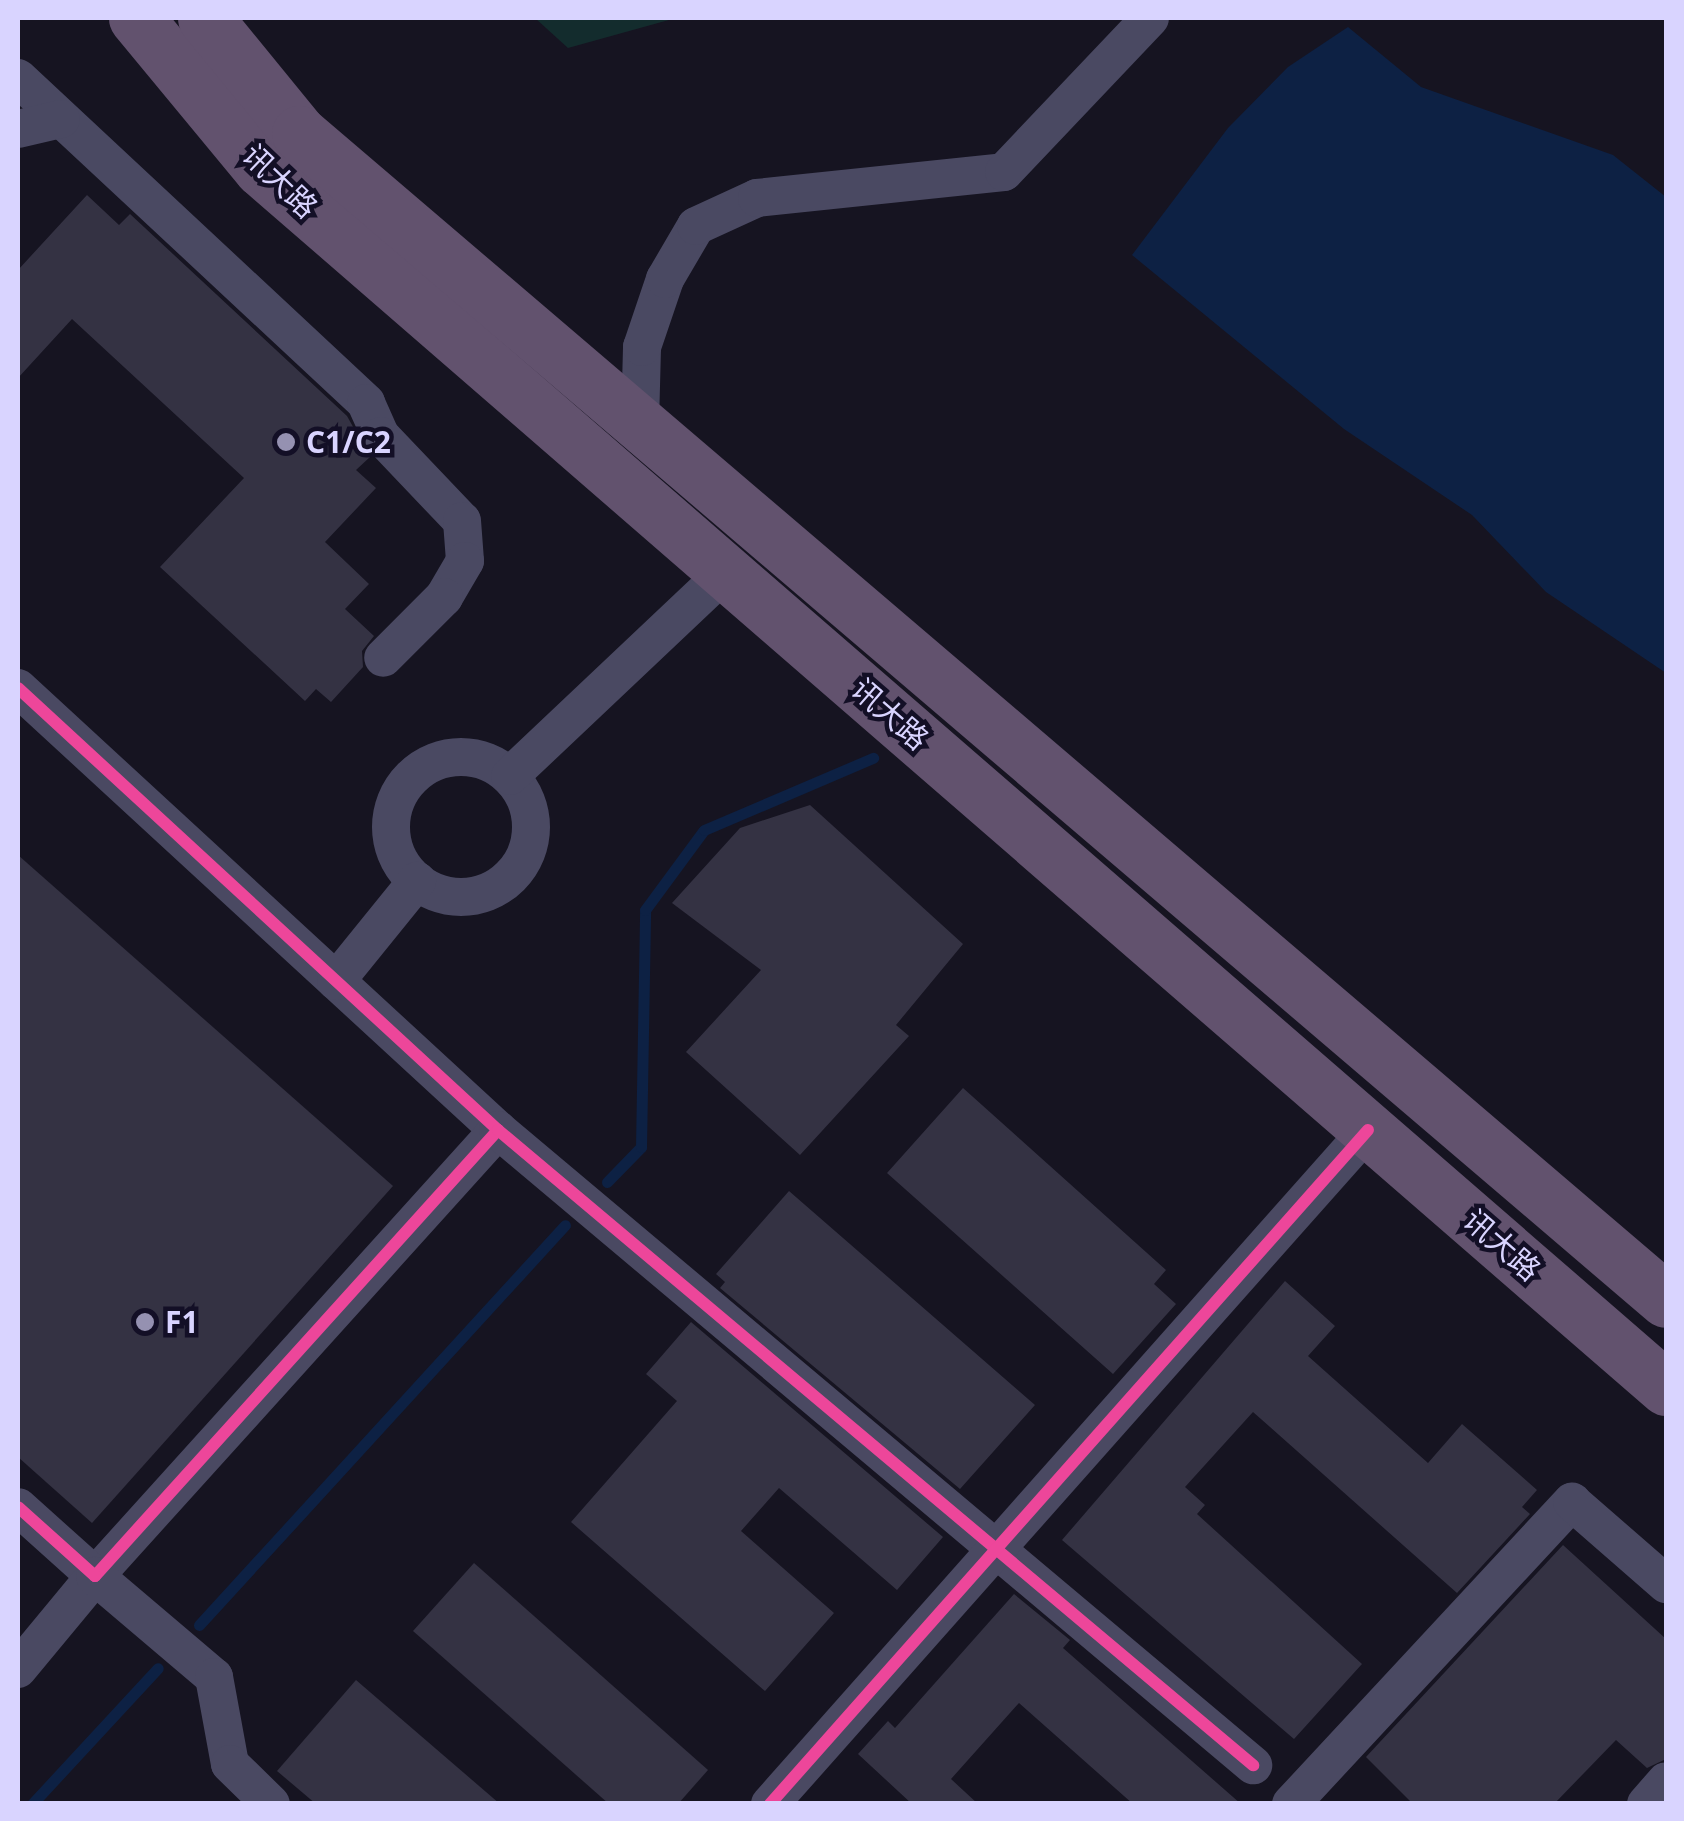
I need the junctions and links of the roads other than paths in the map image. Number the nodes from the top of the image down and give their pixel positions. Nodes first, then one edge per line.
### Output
1 (136, 18) edge
2 (204, 18) edge
3 (1150, 18) edge
4 (18, 78) edge
5 (61, 119) junction
6 (18, 130) edge
7 (640, 424) junction
8 (726, 572) junction
9 (383, 658) dead end
10 (18, 688) edge
11 (510, 776) junction
12 (417, 880) junction
13 (336, 981) junction
14 (498, 1130) junction
15 (1368, 1130) junction
16 (1666, 1300) edge
17 (1666, 1388) edge
18 (18, 1507) edge
19 (998, 1545) junction
20 (96, 1576) junction
21 (1666, 1584) edge
22 (18, 1669) edge
23 (1252, 1765) dead end
24 (1666, 1781) edge
25 (271, 1804) edge
26 (770, 1804) edge
27 (1292, 1804) edge
28 (1646, 1804) edge

1 - 8 highway, 讯大路
2 - 7 highway, 讯大路
3 - 7 street
4 - 5 street
5 - 6 street
5 - 9 street
7 - 16 highway, 讯大路
8 - 11 street
8 - 15 highway, 讯大路
10 - 13 street
11 - 12 street
11 - 12 street
12 - 13 street
13 - 14 street
14 - 19 street
14 - 20 street
15 - 17 highway, 讯大路
15 - 19 street
18 - 20 street
19 - 23 street
19 - 26 street
20 - 22 street
20 - 25 street
21 - 27 street
24 - 28 street

